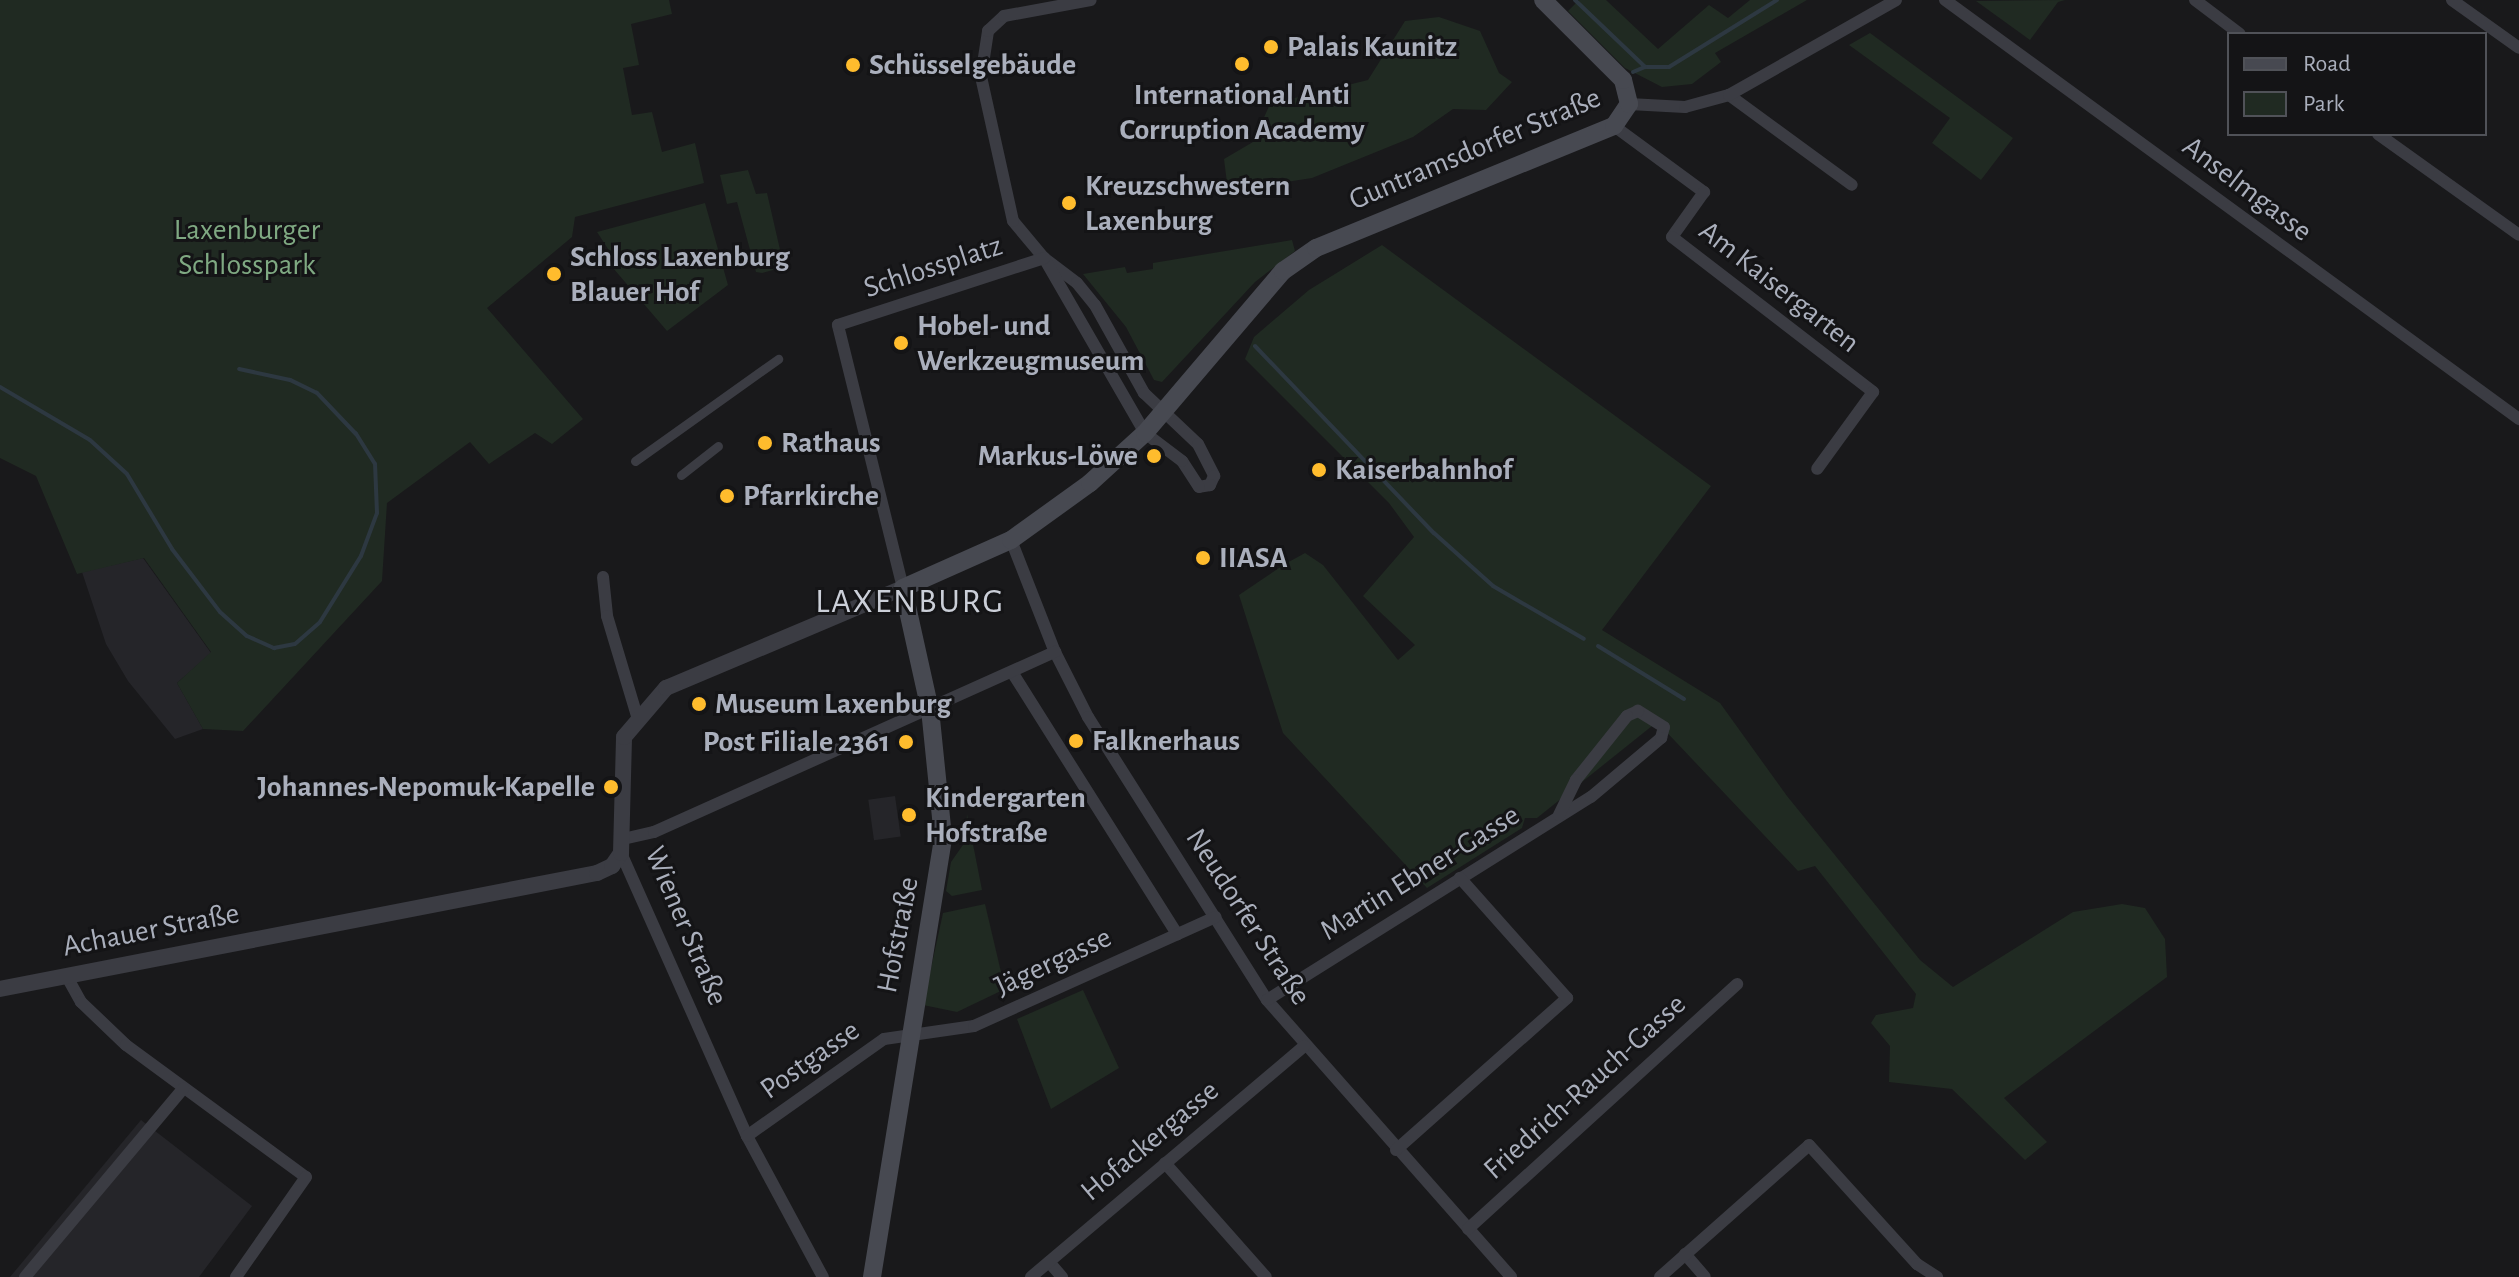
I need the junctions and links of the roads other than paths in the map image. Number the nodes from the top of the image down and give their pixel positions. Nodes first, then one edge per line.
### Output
1 (1091, 0) edge
2 (1543, 0) edge
3 (1896, 0) edge
4 (1945, 0) edge
5 (2195, 0) edge
6 (2452, 0) edge
7 (2237, 32) edge
8 (2519, 48) edge
9 (1729, 95) junction
10 (1629, 104) junction
11 (1614, 126) junction
12 (2381, 136) edge
13 (1852, 185) dead end
14 (2519, 235) edge
15 (1044, 258) junction
16 (838, 325) joint
17 (778, 359) dead end
18 (1164, 411) junction
19 (2519, 419) edge
20 (1145, 433) junction
21 (718, 446) dead end
22 (635, 461) dead end
23 (1817, 469) dead end
24 (681, 475) dead end
25 (1011, 540) junction
26 (603, 577) dead end
27 (903, 588) junction
28 (1055, 652) junction
29 (1012, 672) junction
30 (930, 710) junction
31 (637, 716) junction
32 (1559, 815) junction
33 (622, 846) junction
34 (1460, 878) junction
35 (1215, 917) junction
36 (1177, 934) junction
37 (66, 975) junction
38 (1737, 984) dead end
39 (0, 989) edge
40 (1267, 1000) junction
41 (908, 1037) junction
42 (1304, 1046) junction
43 (183, 1089) junction
44 (747, 1136) junction
45 (1396, 1150) junction
46 (1165, 1163) junction
47 (1468, 1229) junction
48 (1685, 1254) junction
49 (1049, 1262) junction
50 (25, 1277) edge
51 (236, 1277) edge
52 (823, 1277) edge
53 (872, 1277) edge
54 (1031, 1277) edge
55 (1062, 1277) edge
56 (1266, 1277) edge
57 (1511, 1277) edge
58 (1660, 1277) edge
59 (1705, 1277) edge
60 (1937, 1277) edge

1 - 15 street
2 - 10 main road
3 - 9 street, Guntramsdorfer Straße
4 - 19 street, Anselmgasse
5 - 7 street
6 - 8 street
9 - 10 street, Guntramsdorfer Straße
9 - 13 street
10 - 11 main road, Guntramsdorfer Straße
11 - 18 main road, Guntramsdorfer Straße
11 - 23 street, Am Kaisergarten
12 - 14 street
15 - 16 street, Schlossplatz
15 - 18 street
15 - 20 street
16 - 27 street, Hofstraße
17 - 22 street
18 - 20 main road, Guntramsdorfer Straße
18 - 20 street
20 - 25 main road, Guntramsdorfer Straße
21 - 24 street
25 - 27 main road, Guntramsdorfer Straße
25 - 28 street, Neudorfer Straße
26 - 31 street
27 - 30 main road, Hofstraße
27 - 31 street
28 - 29 street
28 - 35 street, Neudorfer Straße
29 - 30 street
29 - 36 street
30 - 33 street
30 - 41 main road, Hofstraße
31 - 33 street, Wiener Straße
32 - 32 street, Martin Ebner-Gasse
32 - 34 street, Martin Ebner-Gasse
33 - 37 street, Achauer Straße
33 - 44 street, Wiener Straße
34 - 40 street, Martin Ebner-Gasse
34 - 45 street
35 - 36 street, Jägergasse
35 - 40 street, Neudorfer Straße
36 - 41 street, Jägergasse
37 - 39 street, Achauer Straße
37 - 43 street
38 - 47 street, Friedrich-Rauch-Gasse
40 - 42 street, Neudorfer Straße
41 - 44 street, Postgasse
41 - 53 main road, Hofstraße
42 - 45 street, Neudorfer Straße
42 - 46 street, Hofackergasse
43 - 50 street
43 - 51 street
44 - 52 street, Wiener Straße
45 - 47 street, Neudorfer Straße
46 - 49 street, Hofackergasse
46 - 56 street
47 - 57 street, Neudorfer Straße
48 - 58 street
48 - 59 street
48 - 60 street
49 - 54 street, Hofackergasse
49 - 55 street

